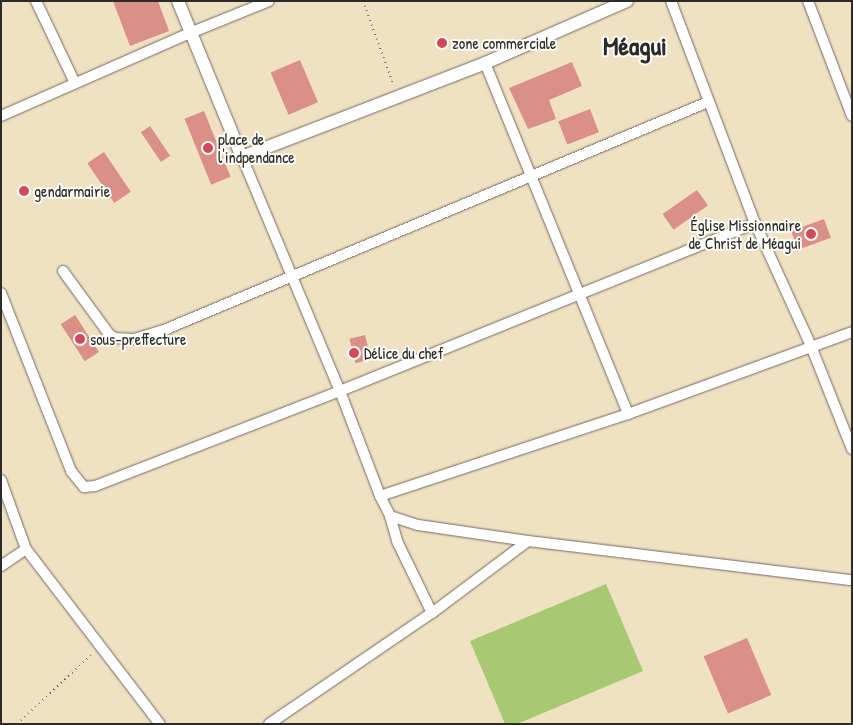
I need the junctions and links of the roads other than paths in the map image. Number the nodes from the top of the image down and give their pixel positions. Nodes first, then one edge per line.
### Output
1 (36, 1) edge
2 (178, 1) edge
3 (269, 1) edge
4 (627, 1) edge
5 (671, 1) edge
6 (808, 1) edge
7 (190, 33) junction
8 (485, 63) junction
9 (75, 83) junction
10 (708, 102) junction
11 (1, 116) edge
12 (852, 116) edge
13 (242, 157) junction
14 (531, 177) junction
15 (755, 223) junction
16 (63, 271) dead end
17 (292, 278) junction
18 (1, 293) edge
19 (579, 293) junction
20 (5, 309) edge
21 (852, 332) edge
22 (812, 346) junction
23 (340, 391) junction
24 (628, 414) junction
25 (852, 449) edge
26 (1, 480) edge
27 (380, 496) junction
28 (390, 516) junction
29 (528, 541) junction
30 (26, 550) junction
31 (1, 566) edge
32 (852, 580) edge
33 (432, 613) junction
34 (160, 724) edge
35 (268, 724) edge

1 - 9 street
2 - 7 street
3 - 7 street
4 - 8 street
5 - 10 street
6 - 12 street
7 - 9 street
7 - 13 street
8 - 13 street
8 - 14 street
9 - 11 street
10 - 14 street
10 - 15 street
13 - 17 street
14 - 17 street
14 - 19 street
15 - 19 street
15 - 22 street
16 - 17 street
17 - 23 street
18 - 20 street
19 - 23 street
19 - 24 street
20 - 23 street
21 - 22 street
22 - 24 street
22 - 25 street
23 - 27 street
24 - 27 street
26 - 30 street
27 - 28 street
28 - 29 street
28 - 33 street
29 - 32 street
29 - 33 street
30 - 31 street
30 - 34 street
33 - 35 street

